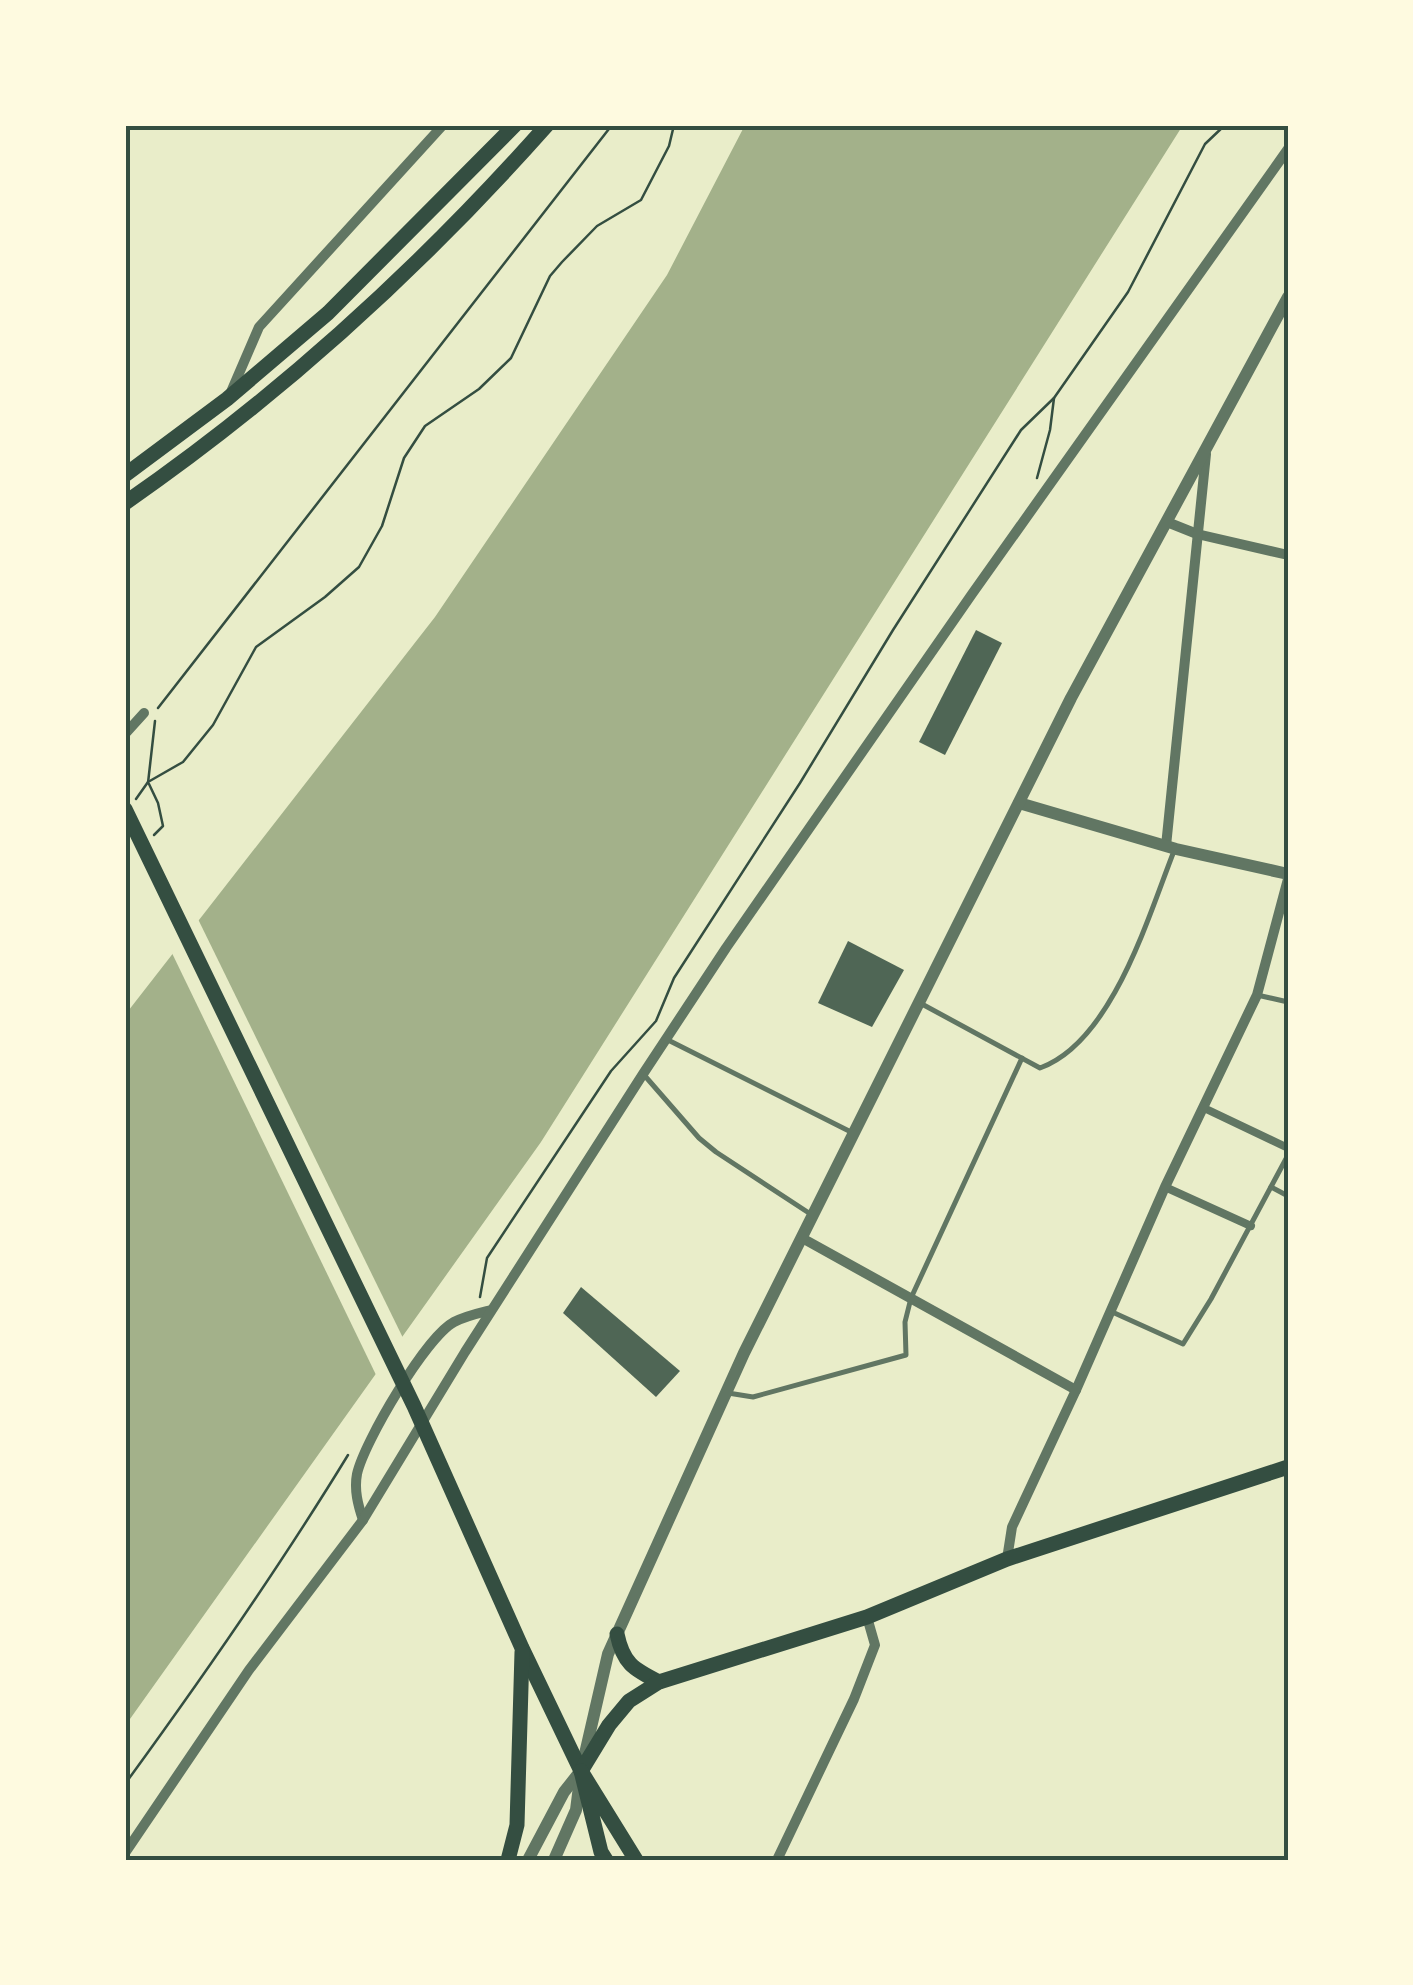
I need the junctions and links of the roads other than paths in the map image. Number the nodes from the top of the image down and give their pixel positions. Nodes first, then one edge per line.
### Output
1 (444, 125) edge
2 (515, 125) edge
3 (547, 125) edge
4 (1288, 149) edge
5 (1288, 297) edge
6 (228, 400) junction
7 (1208, 443) junction
8 (125, 475) edge
9 (125, 503) edge
10 (1167, 522) junction
11 (1196, 534) junction
12 (1288, 555) edge
13 (144, 714) dead end
14 (125, 734) edge
15 (129, 804) edge
16 (1019, 804) junction
17 (1171, 847) junction
18 (1288, 877) edge
19 (1257, 995) junction
20 (1288, 1002) edge
21 (920, 1003) junction
22 (666, 1039) junction
23 (1022, 1058) junction
24 (643, 1074) junction
25 (1204, 1108) junction
26 (854, 1134) junction
27 (1288, 1151) edge
28 (1165, 1187) junction
29 (1271, 1187) junction
30 (1288, 1196) edge
31 (813, 1216) junction
32 (1251, 1226) junction
33 (802, 1238) junction
34 (911, 1298) junction
35 (492, 1310) junction
36 (1110, 1311) junction
37 (1076, 1390) junction
38 (726, 1393) junction
39 (422, 1424) junction
40 (1288, 1466) edge
41 (363, 1520) junction
42 (1007, 1559) junction
43 (868, 1617) junction
44 (617, 1634) junction
45 (522, 1648) junction
46 (658, 1682) junction
47 (581, 1771) junction
48 (125, 1853) edge
49 (508, 1860) edge
50 (528, 1860) edge
51 (554, 1860) edge
52 (606, 1860) edge
53 (636, 1860) edge
54 (777, 1860) edge

1 - 6 street
2 - 6 main road
3 - 9 main road
4 - 22 street
5 - 7 street
6 - 8 main road
7 - 10 street
7 - 11 street
10 - 11 street
10 - 16 street
11 - 12 street
11 - 17 street
13 - 14 street
15 - 39 main road
16 - 17 street
16 - 21 street
17 - 18 street
17 - 23 lane
18 - 19 street
19 - 20 lane
19 - 25 street
21 - 23 lane
21 - 26 street
22 - 24 street
22 - 26 lane
23 - 34 lane
24 - 31 lane
24 - 35 street
25 - 27 street
25 - 28 street
26 - 31 street
27 - 29 lane
28 - 32 street
28 - 36 street
29 - 30 lane
29 - 32 lane
31 - 33 street
32 - 36 lane
33 - 34 street
33 - 38 street
34 - 37 street
34 - 38 lane
35 - 39 street
35 - 41 street
36 - 37 street
37 - 42 street
38 - 44 street
39 - 41 street
39 - 45 main road
40 - 42 main road
41 - 48 street
42 - 43 main road
43 - 46 main road
43 - 54 street
44 - 46 main road
44 - 47 street
45 - 47 main road
45 - 49 main road
46 - 47 main road
47 - 50 street
47 - 51 street
47 - 52 main road
47 - 53 main road

